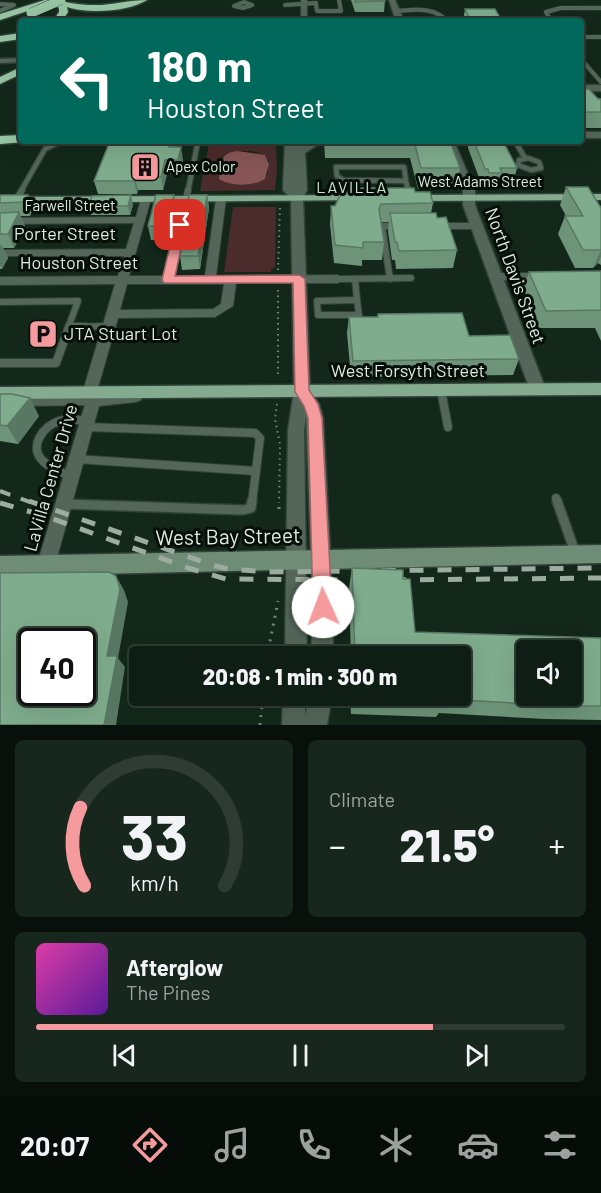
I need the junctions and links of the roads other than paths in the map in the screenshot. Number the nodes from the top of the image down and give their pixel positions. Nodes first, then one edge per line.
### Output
1 (5, 0) edge
2 (53, 0) edge
3 (62, 0) edge
4 (339, 0) edge
5 (393, 0) edge
6 (244, 1) edge
7 (148, 2) edge
8 (304, 2) edge
9 (316, 2) edge
10 (1, 4) edge
11 (285, 5) dead end
12 (601, 8) edge
13 (28, 11) junction
14 (1, 12) edge
15 (132, 13) dead end
16 (398, 17) edge
17 (60, 18) edge
18 (305, 18) edge
19 (375, 18) edge
20 (445, 18) edge
21 (549, 18) edge
22 (0, 25) edge
23 (584, 37) edge
24 (601, 37) edge
25 (18, 60) edge
26 (0, 61) edge
27 (584, 63) edge
28 (18, 69) edge
29 (18, 70) edge
30 (0, 72) edge
31 (0, 80) edge
32 (601, 82) edge
33 (584, 88) edge
34 (601, 88) edge
35 (584, 135) edge
36 (601, 135) edge
37 (18, 139) edge
38 (0, 140) edge
39 (56, 144) edge
40 (197, 144) edge
41 (290, 144) edge
42 (449, 144) edge
43 (517, 144) edge
44 (300, 147) edge
45 (525, 158) dead end
46 (406, 181) junction
47 (469, 197) junction
48 (601, 197) edge
49 (297, 198) junction
50 (376, 198) edge
51 (404, 198) joint
52 (186, 199) junction
53 (221, 199) junction
54 (0, 200) edge
55 (16, 200) junction
56 (146, 200) junction
57 (140, 220) junction
58 (0, 221) edge
59 (404, 226) edge
60 (437, 226) edge
61 (477, 226) junction
62 (131, 252) junction
63 (0, 253) edge
64 (496, 277) junction
65 (554, 277) edge
66 (411, 278) dead end
67 (299, 279) junction
68 (338, 279) joint
69 (355, 279) junction
70 (390, 279) junction
71 (122, 280) junction
72 (168, 280) junction
73 (210, 280) junction
74 (230, 280) junction
75 (0, 281) edge
76 (357, 300) junction
77 (0, 302) edge
78 (111, 320) junction
79 (69, 327) junction
80 (0, 363) edge
81 (601, 389) edge
82 (441, 390) junction
83 (538, 390) junction
84 (302, 392) junction
85 (92, 396) junction
86 (5, 397) edge
87 (87, 424) junction
88 (448, 427) dead end
89 (76, 459) junction
90 (256, 471) junction
91 (72, 477) junction
92 (556, 498) dead end
93 (64, 504) junction
94 (576, 554) junction
95 (601, 554) edge
96 (321, 558) junction
97 (297, 559) junction
98 (46, 565) junction
99 (0, 566) edge
100 (296, 646) edge
101 (322, 646) edge
102 (294, 706) edge
103 (319, 706) edge
104 (294, 725) edge
105 (315, 725) edge

1 - 10 lane
2 - 7 highway
2 - 13 highway
2 - 17 highway
3 - 13 highway, bridge
4 - 9 lane
5 - 16 street
6 - 6 lane
7 - 15 highway
8 - 9 lane
8 - 11 lane
8 - 18 street
10 - 14 lane
12 - 21 lane
13 - 14 highway
13 - 22 highway
16 - 19 street
16 - 20 lane
23 - 24 lane
25 - 26 street
27 - 32 lane
28 - 30 highway
29 - 31 highway
33 - 34 street
35 - 36 street
37 - 38 highway
39 - 55 lane
40 - 52 lane
41 - 49 street
42 - 47 street, North Davis Street
43 - 45 lane
44 - 49 street
46 - 46 lane
46 - 51 lane
47 - 48 main road, West Adams Street
47 - 51 main road, West Adams Street
47 - 61 street, North Davis Street
49 - 50 main road
49 - 53 main road
49 - 67 street
52 - 53 main road
52 - 56 main road
52 - 72 street
53 - 73 street
54 - 55 main road
55 - 56 main road
56 - 57 street, LaVilla Center Drive
57 - 58 street, Farwell Street
57 - 62 street, LaVilla Center Drive
59 - 70 lane
60 - 61 lane
61 - 64 street, North Davis Street
62 - 63 street, Porter Street
62 - 71 street, LaVilla Center Drive
64 - 65 street
64 - 83 street, North Davis Street
66 - 70 lane
67 - 68 street, Houston Street
67 - 74 street, Houston Street
67 - 84 street
68 - 69 lane
69 - 70 lane
69 - 76 lane
71 - 72 street, Houston Street
71 - 75 street, Houston Street
71 - 78 street, LaVilla Center Drive
72 - 73 street, Houston Street
73 - 74 street, Houston Street
74 - 78 street
76 - 76 lane
77 - 79 lane
78 - 79 lane
78 - 85 street, LaVilla Center Drive
79 - 80 lane
81 - 83 main road, West Forsyth Street
82 - 83 main road, West Forsyth Street
82 - 84 main road, West Forsyth Street
82 - 88 lane
84 - 85 main road, West Forsyth Street
84 - 96 street
84 - 97 street
85 - 86 main road, West Forsyth Street
85 - 87 street, LaVilla Center Drive
87 - 89 street, LaVilla Center Drive
87 - 90 lane
87 - 91 lane
89 - 90 lane
89 - 91 street, LaVilla Center Drive
90 - 93 lane
91 - 93 street, LaVilla Center Drive
92 - 94 lane
93 - 98 street, LaVilla Center Drive
94 - 95 main road, West Bay Street
94 - 96 main road, West Bay Street
96 - 97 main road, West Bay Street
96 - 101 street
97 - 98 main road, West Bay Street
97 - 100 street
98 - 99 main road, West Bay Street
102 - 104 street
103 - 105 street

